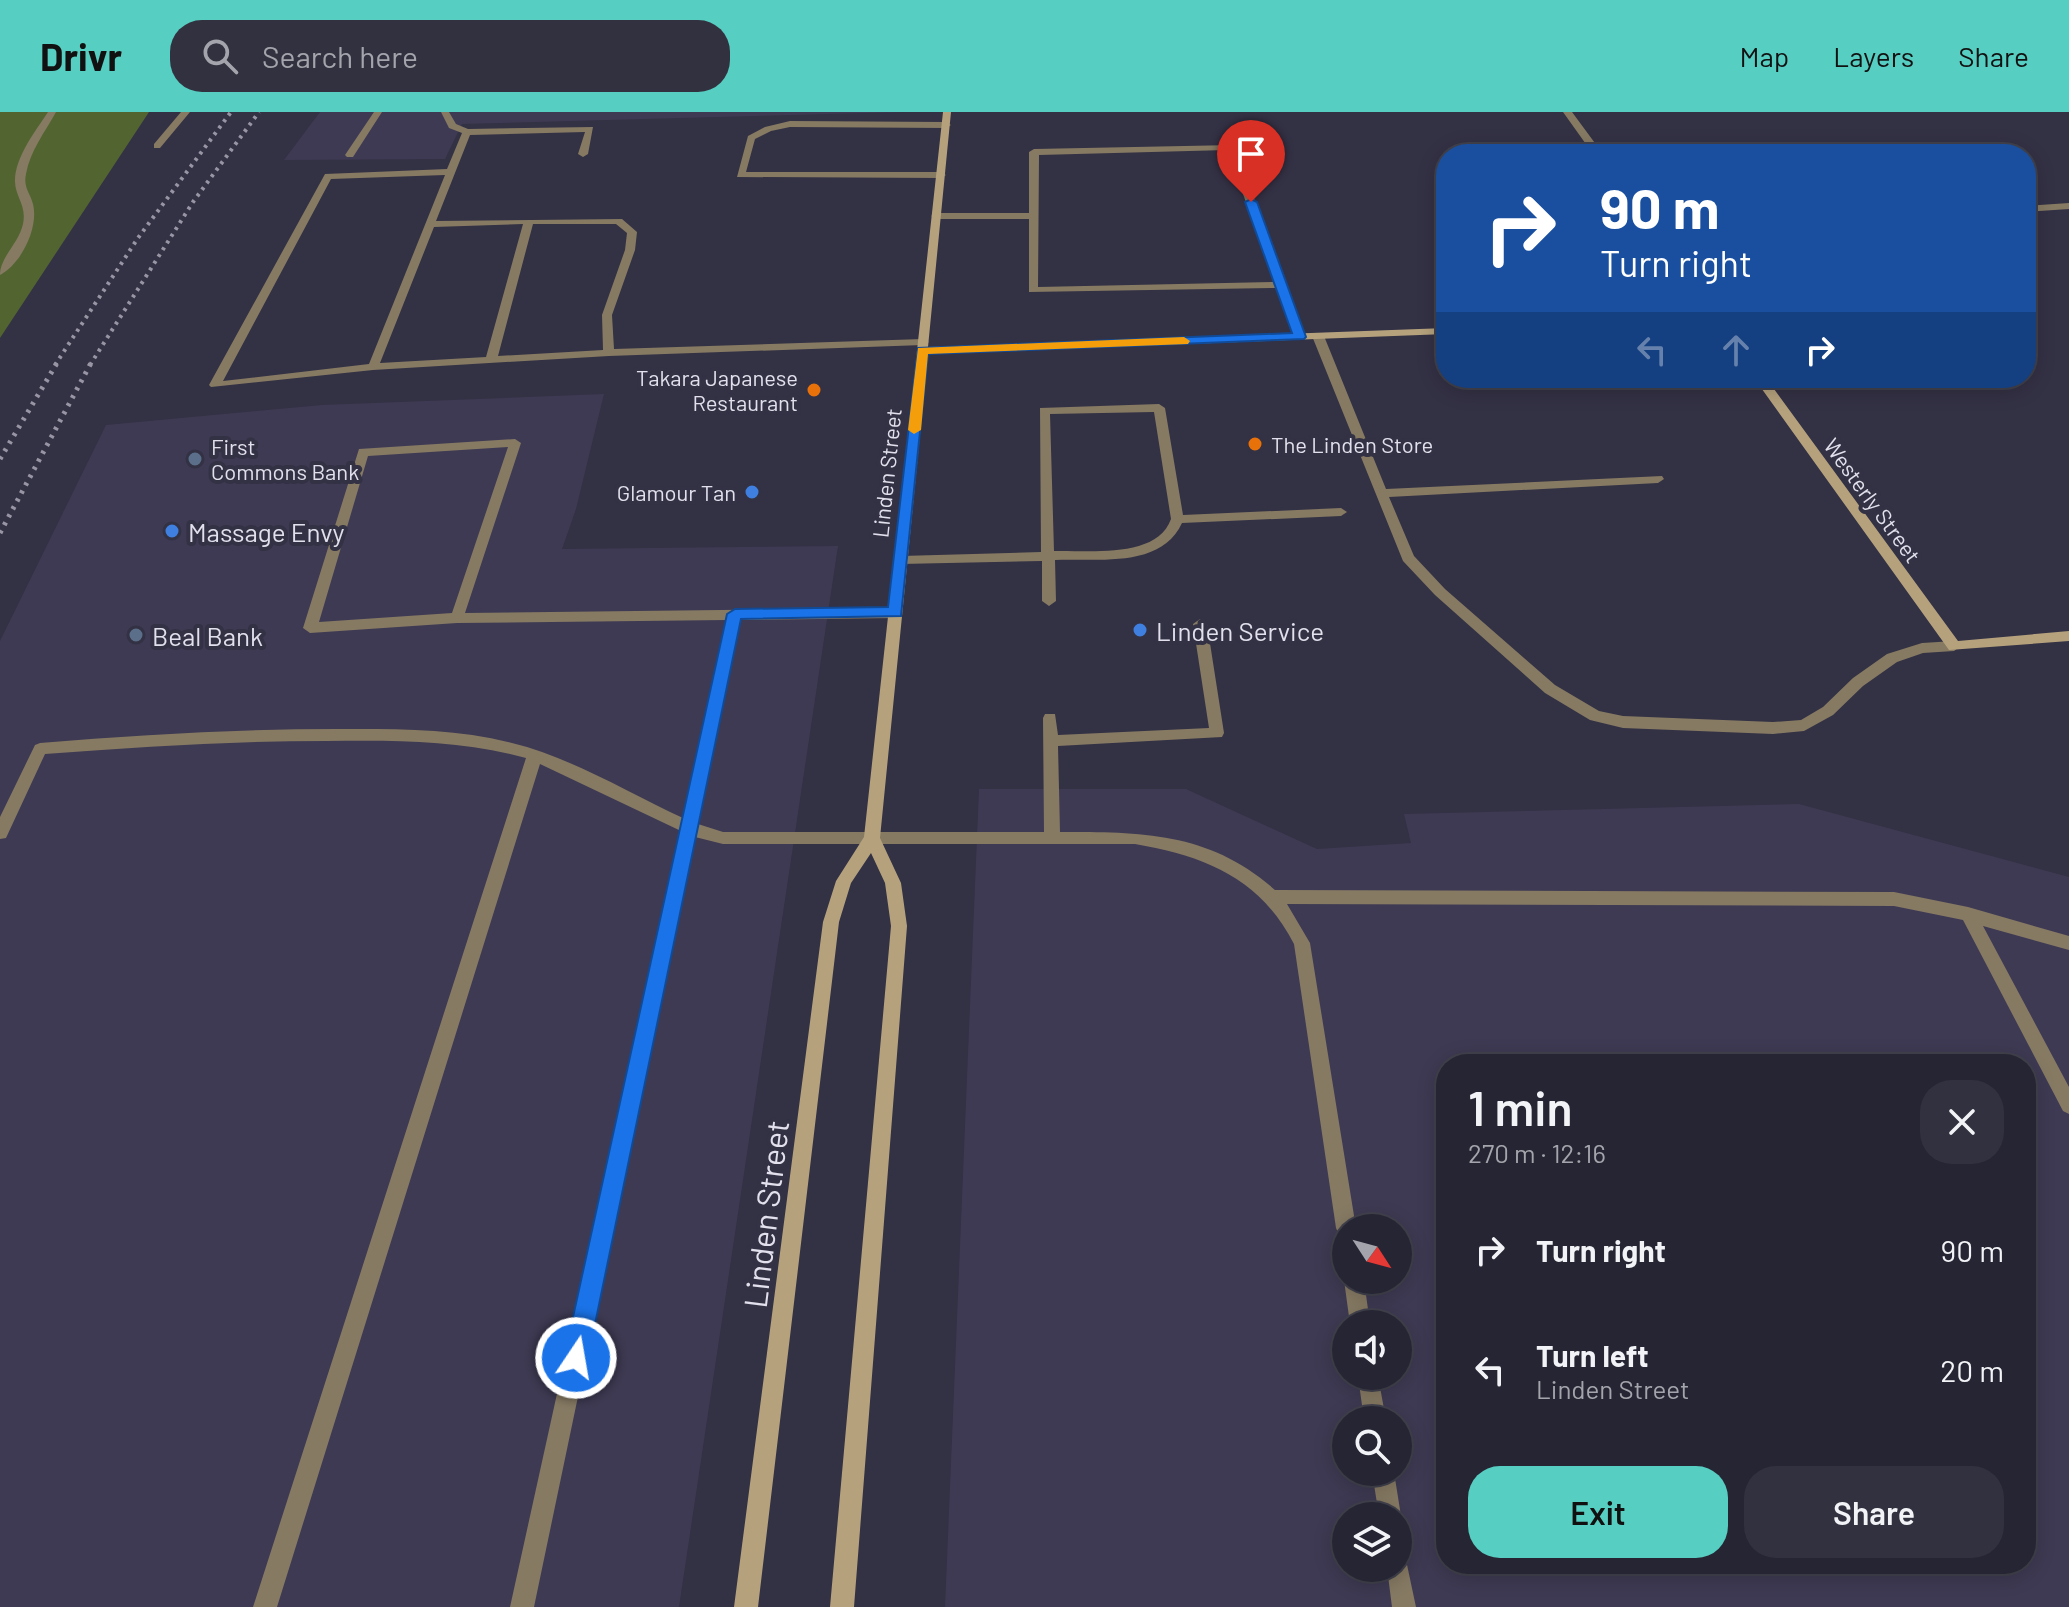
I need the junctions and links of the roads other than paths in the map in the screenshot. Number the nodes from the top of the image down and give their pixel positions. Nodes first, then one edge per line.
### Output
1 (52, 112) edge
2 (186, 112) edge
3 (378, 112) edge
4 (445, 112) edge
5 (1567, 112) edge
6 (946, 119) edge
7 (467, 132) junction
8 (1591, 144) edge
9 (157, 146) dead end
10 (583, 154) dead end
11 (350, 155) dead end
12 (451, 172) junction
13 (941, 175) junction
14 (2069, 206) edge
15 (2036, 208) edge
16 (936, 216) junction
17 (1033, 216) junction
18 (529, 221) junction
19 (430, 224) junction
20 (0, 272) edge
21 (1281, 285) junction
22 (1436, 331) edge
23 (1318, 336) junction
24 (1300, 337) junction
25 (923, 346) junction
26 (609, 353) junction
27 (491, 360) junction
28 (373, 367) junction
29 (1767, 388) edge
30 (1658, 479) dead end
31 (1381, 493) junction
32 (1341, 512) dead end
33 (1177, 519) junction
34 (1048, 556) junction
35 (901, 560) junction
36 (1049, 601) dead end
37 (895, 613) junction
38 (735, 614) junction
39 (457, 618) junction
40 (1200, 624) dead end
41 (2069, 636) edge
42 (1954, 646) junction
43 (1050, 718) dead end
44 (1050, 741) junction
45 (535, 755) junction
46 (691, 829) junction
47 (0, 833) edge
48 (1052, 837) junction
49 (872, 838) junction
50 (1274, 897) junction
51 (1968, 914) junction
52 (2069, 943) edge
53 (2069, 1105) edge
54 (1344, 1214) edge
55 (1400, 1582) edge
56 (265, 1607) edge
57 (522, 1607) edge
58 (746, 1607) edge
59 (842, 1607) edge
60 (1404, 1607) edge

1 - 20 street
2 - 9 street
3 - 11 street
4 - 7 street
5 - 8 street
6 - 13 street, Linden Street
6 - 13 street
7 - 10 street
7 - 12 street
12 - 19 street
12 - 28 street
13 - 16 street, Linden Street
14 - 15 street
16 - 17 street
16 - 25 street, Linden Street
17 - 21 street
17 - 21 street
18 - 19 street
18 - 26 street
18 - 27 street
19 - 28 street
21 - 24 street
22 - 23 street
23 - 24 street
23 - 31 street
24 - 25 street
25 - 26 street
25 - 35 street, Linden Street
26 - 27 street
27 - 28 street
29 - 42 street, Westerly Street
30 - 31 street
31 - 42 street
32 - 33 street
33 - 34 street
33 - 34 street
34 - 35 street
34 - 36 street
35 - 37 street, Linden Street
37 - 38 street
37 - 49 street, Linden Street
38 - 39 street
38 - 46 street
39 - 39 street
40 - 44 street
41 - 42 street
43 - 44 street
44 - 48 street
45 - 46 street
45 - 47 street
45 - 56 street
46 - 49 street
46 - 57 street
48 - 49 street
48 - 50 street
49 - 58 street, Linden Street
49 - 59 street
50 - 51 street
50 - 54 street
51 - 52 street
51 - 53 street
55 - 60 street

